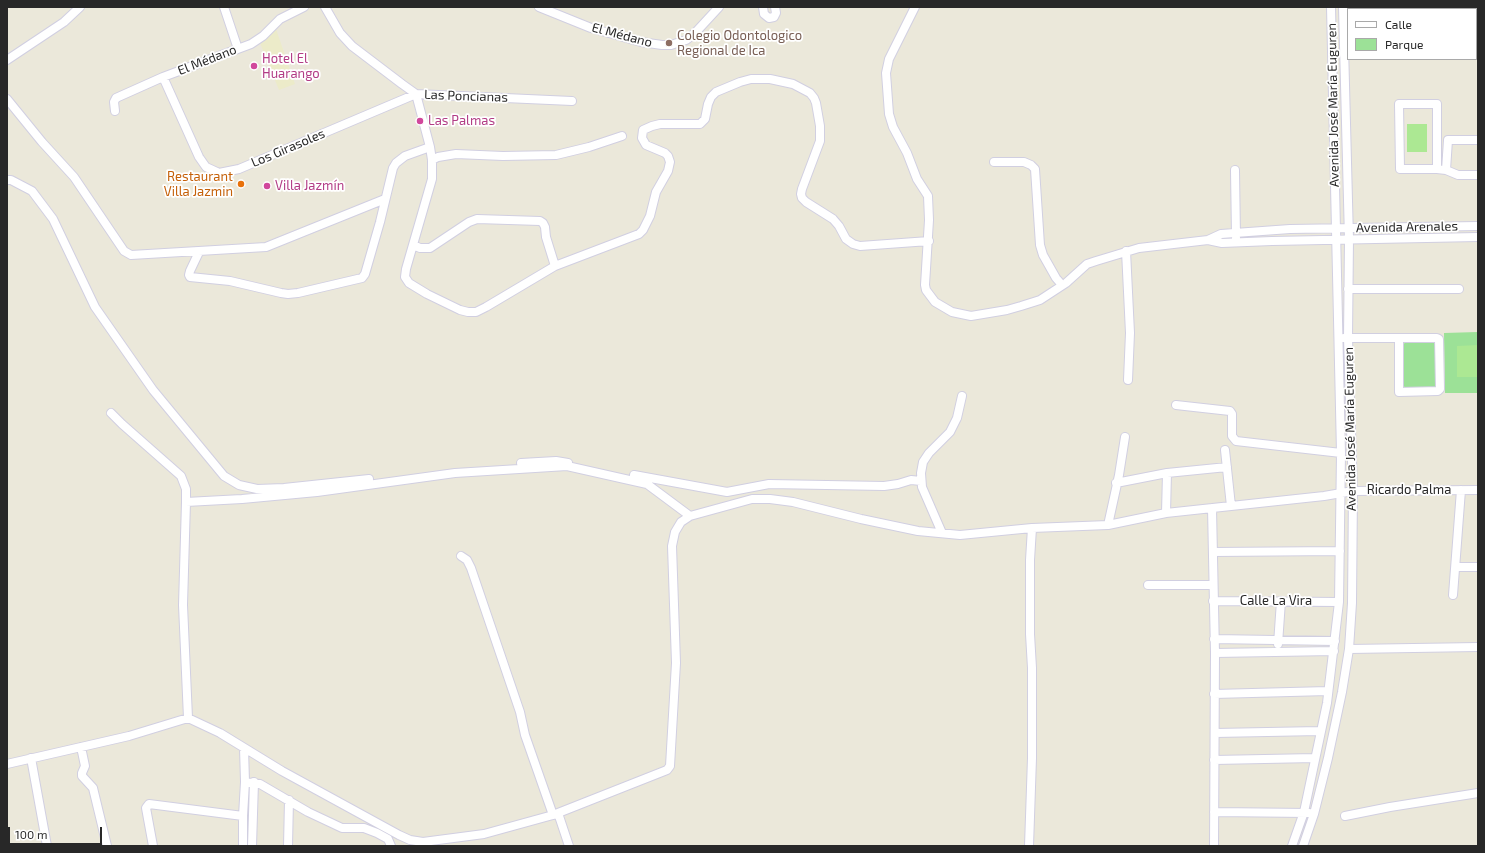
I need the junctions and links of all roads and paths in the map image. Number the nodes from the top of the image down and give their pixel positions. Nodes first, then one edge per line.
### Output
1 (80, 7) edge
2 (224, 7) edge
3 (304, 7) edge
4 (325, 7) edge
5 (539, 7) edge
6 (719, 7) edge
7 (763, 7) edge
8 (775, 7) edge
9 (915, 7) edge
10 (1331, 7) edge
11 (1343, 7) edge
12 (238, 49) junction
13 (7, 60) edge
14 (163, 77) junction
15 (416, 94) junction
16 (7, 99) edge
17 (572, 101) dead end
18 (115, 111) dead end
19 (622, 136) dead end
20 (1478, 140) edge
21 (430, 147) junction
22 (432, 160) junction
23 (994, 162) dead end
24 (1441, 169) junction
25 (1235, 170) dead end
26 (1478, 175) edge
27 (7, 180) edge
28 (385, 199) junction
29 (1478, 226) edge
30 (1336, 228) junction
31 (1349, 228) junction
32 (1236, 232) junction
33 (1478, 237) edge
34 (1336, 239) junction
35 (1349, 239) junction
36 (1208, 240) junction
37 (928, 241) junction
38 (1236, 242) junction
39 (413, 244) junction
40 (199, 252) junction
41 (1126, 252) junction
42 (555, 266) junction
43 (1062, 285) junction
44 (1348, 289) junction
45 (1459, 289) dead end
46 (1348, 338) junction
47 (1399, 338) junction
48 (1338, 339) junction
49 (1128, 380) dead end
50 (962, 396) dead end
51 (1176, 405) dead end
52 (111, 413) dead end
53 (1125, 436) dead end
54 (1225, 450) dead end
55 (1341, 453) junction
56 (1227, 467) junction
57 (1166, 473) junction
58 (921, 481) junction
59 (1116, 483) junction
60 (1461, 490) junction
61 (1478, 490) edge
62 (1353, 491) junction
63 (1341, 493) junction
64 (186, 502) junction
65 (1231, 506) junction
66 (1212, 508) junction
67 (1166, 513) junction
68 (690, 516) junction
69 (1108, 525) junction
70 (1032, 528) junction
71 (942, 533) junction
72 (1340, 551) junction
73 (1213, 552) junction
74 (461, 556) dead end
75 (1456, 567) junction
76 (1478, 567) edge
77 (1148, 585) dead end
78 (1213, 585) junction
79 (1454, 595) dead end
80 (1213, 601) junction
81 (1281, 601) junction
82 (1339, 602) junction
83 (1214, 639) junction
84 (1279, 640) junction
85 (1335, 641) junction
86 (1478, 647) edge
87 (1350, 649) junction
88 (1278, 651) junction
89 (1334, 651) junction
90 (1215, 653) junction
91 (1328, 691) junction
92 (1214, 694) junction
93 (188, 718) junction
94 (1320, 732) junction
95 (1215, 733) junction
96 (81, 747) junction
97 (244, 748) junction
98 (31, 758) junction
99 (1315, 758) junction
100 (1214, 760) junction
101 (7, 764) edge
102 (245, 782) junction
103 (254, 782) junction
104 (1478, 793) edge
105 (289, 800) junction
106 (1214, 812) junction
107 (1304, 812) junction
108 (556, 814) junction
109 (1314, 814) junction
110 (243, 816) junction
111 (1345, 816) dead end
112 (47, 846) edge
113 (107, 846) edge
114 (153, 846) edge
115 (243, 846) edge
116 (252, 846) edge
117 (288, 846) edge
118 (391, 846) edge
119 (569, 846) edge
120 (1029, 846) edge
121 (1214, 846) edge
122 (1292, 846) edge
123 (1303, 846) edge

1 - 13 street
2 - 12 street
3 - 12 street, El Médano
4 - 15 street, Las Poncianas
5 - 6 street, El Médano
7 - 8 street
9 - 37 street
10 - 30 street, Avenida José María Euguren
11 - 31 street, Avenida José María Euguren
12 - 14 street, El Médano
14 - 15 street, Los Girasoles
14 - 18 street, El Médano
15 - 17 street, Las Poncianas
15 - 21 street
16 - 40 street
19 - 22 street
20 - 24 street
21 - 22 street
21 - 28 street
22 - 39 street
23 - 43 street
24 - 24 street
24 - 26 street
25 - 32 street
27 - 58 street
28 - 40 street
28 - 40 street
29 - 31 street, Avenida Arenales
30 - 31 street, Avenida Arenales
30 - 32 street, Avenida Arenales
30 - 34 street, Avenida José María Euguren
31 - 35 street, Avenida José María Euguren
32 - 36 street, Avenida Arenales
32 - 38 street
33 - 35 street, Avenida Arenales
34 - 35 street, Avenida Arenales
34 - 38 street, Avenida Arenales
34 - 48 street, Avenida José María Euguren
35 - 44 street, Avenida José María Euguren
36 - 38 street, Avenida Arenales
36 - 41 street
37 - 42 street
37 - 43 street
39 - 42 street
39 - 42 street
41 - 43 street
41 - 49 street
44 - 45 street
44 - 46 street, Avenida José María Euguren
46 - 47 street
46 - 48 street
46 - 62 street, Avenida José María Euguren
47 - 47 street
48 - 55 street, Avenida José María Euguren
50 - 58 street
51 - 55 street
52 - 64 street
53 - 59 street
54 - 56 street
55 - 63 street, Avenida José María Euguren
56 - 57 street
56 - 65 street
57 - 59 street
57 - 67 street
58 - 71 street
59 - 69 street
60 - 61 street, Ricardo Palma
60 - 62 street, Ricardo Palma
60 - 75 street
62 - 63 street, Ricardo Palma
62 - 87 street, Avenida José María Euguren
63 - 65 street, Ricardo Palma
63 - 72 street, Avenida José María Euguren
64 - 68 street
64 - 93 street
65 - 66 street, Ricardo Palma
66 - 67 street, Ricardo Palma
66 - 73 street
67 - 69 street, Ricardo Palma
68 - 71 street, Ricardo Palma
68 - 108 street
69 - 70 street, Ricardo Palma
70 - 71 street, Ricardo Palma
70 - 120 street
72 - 73 street
72 - 82 street, Avenida José María Euguren
73 - 78 street
74 - 108 street
75 - 76 street
75 - 79 street
77 - 78 street
78 - 80 street
80 - 81 street, Calle La Vira
80 - 83 street
81 - 82 street, Calle La Vira
81 - 84 street
82 - 85 street, Avenida José María Euguren
83 - 84 street
83 - 90 street
84 - 85 street
84 - 88 street
85 - 89 street, Avenida José María Euguren
86 - 87 street
87 - 109 street, Avenida José María Euguren
88 - 89 street
88 - 90 street
89 - 91 street, Avenida José María Euguren
90 - 92 street
91 - 92 street
91 - 94 street, Avenida José María Euguren
92 - 95 street
93 - 96 street
93 - 97 street
94 - 95 street
94 - 99 street, Avenida José María Euguren
95 - 100 street
96 - 98 street
96 - 113 street
97 - 102 street
97 - 108 street
98 - 101 street
98 - 112 street
99 - 100 street
99 - 107 street, Avenida José María Euguren
100 - 106 street
102 - 103 street
102 - 110 street
103 - 105 street
103 - 116 street
104 - 111 street
105 - 117 street
105 - 118 street
106 - 107 street
106 - 121 street
107 - 109 street
107 - 122 street, Avenida José María Euguren
108 - 119 street
109 - 123 street, Avenida José María Euguren
110 - 114 street
110 - 115 street

